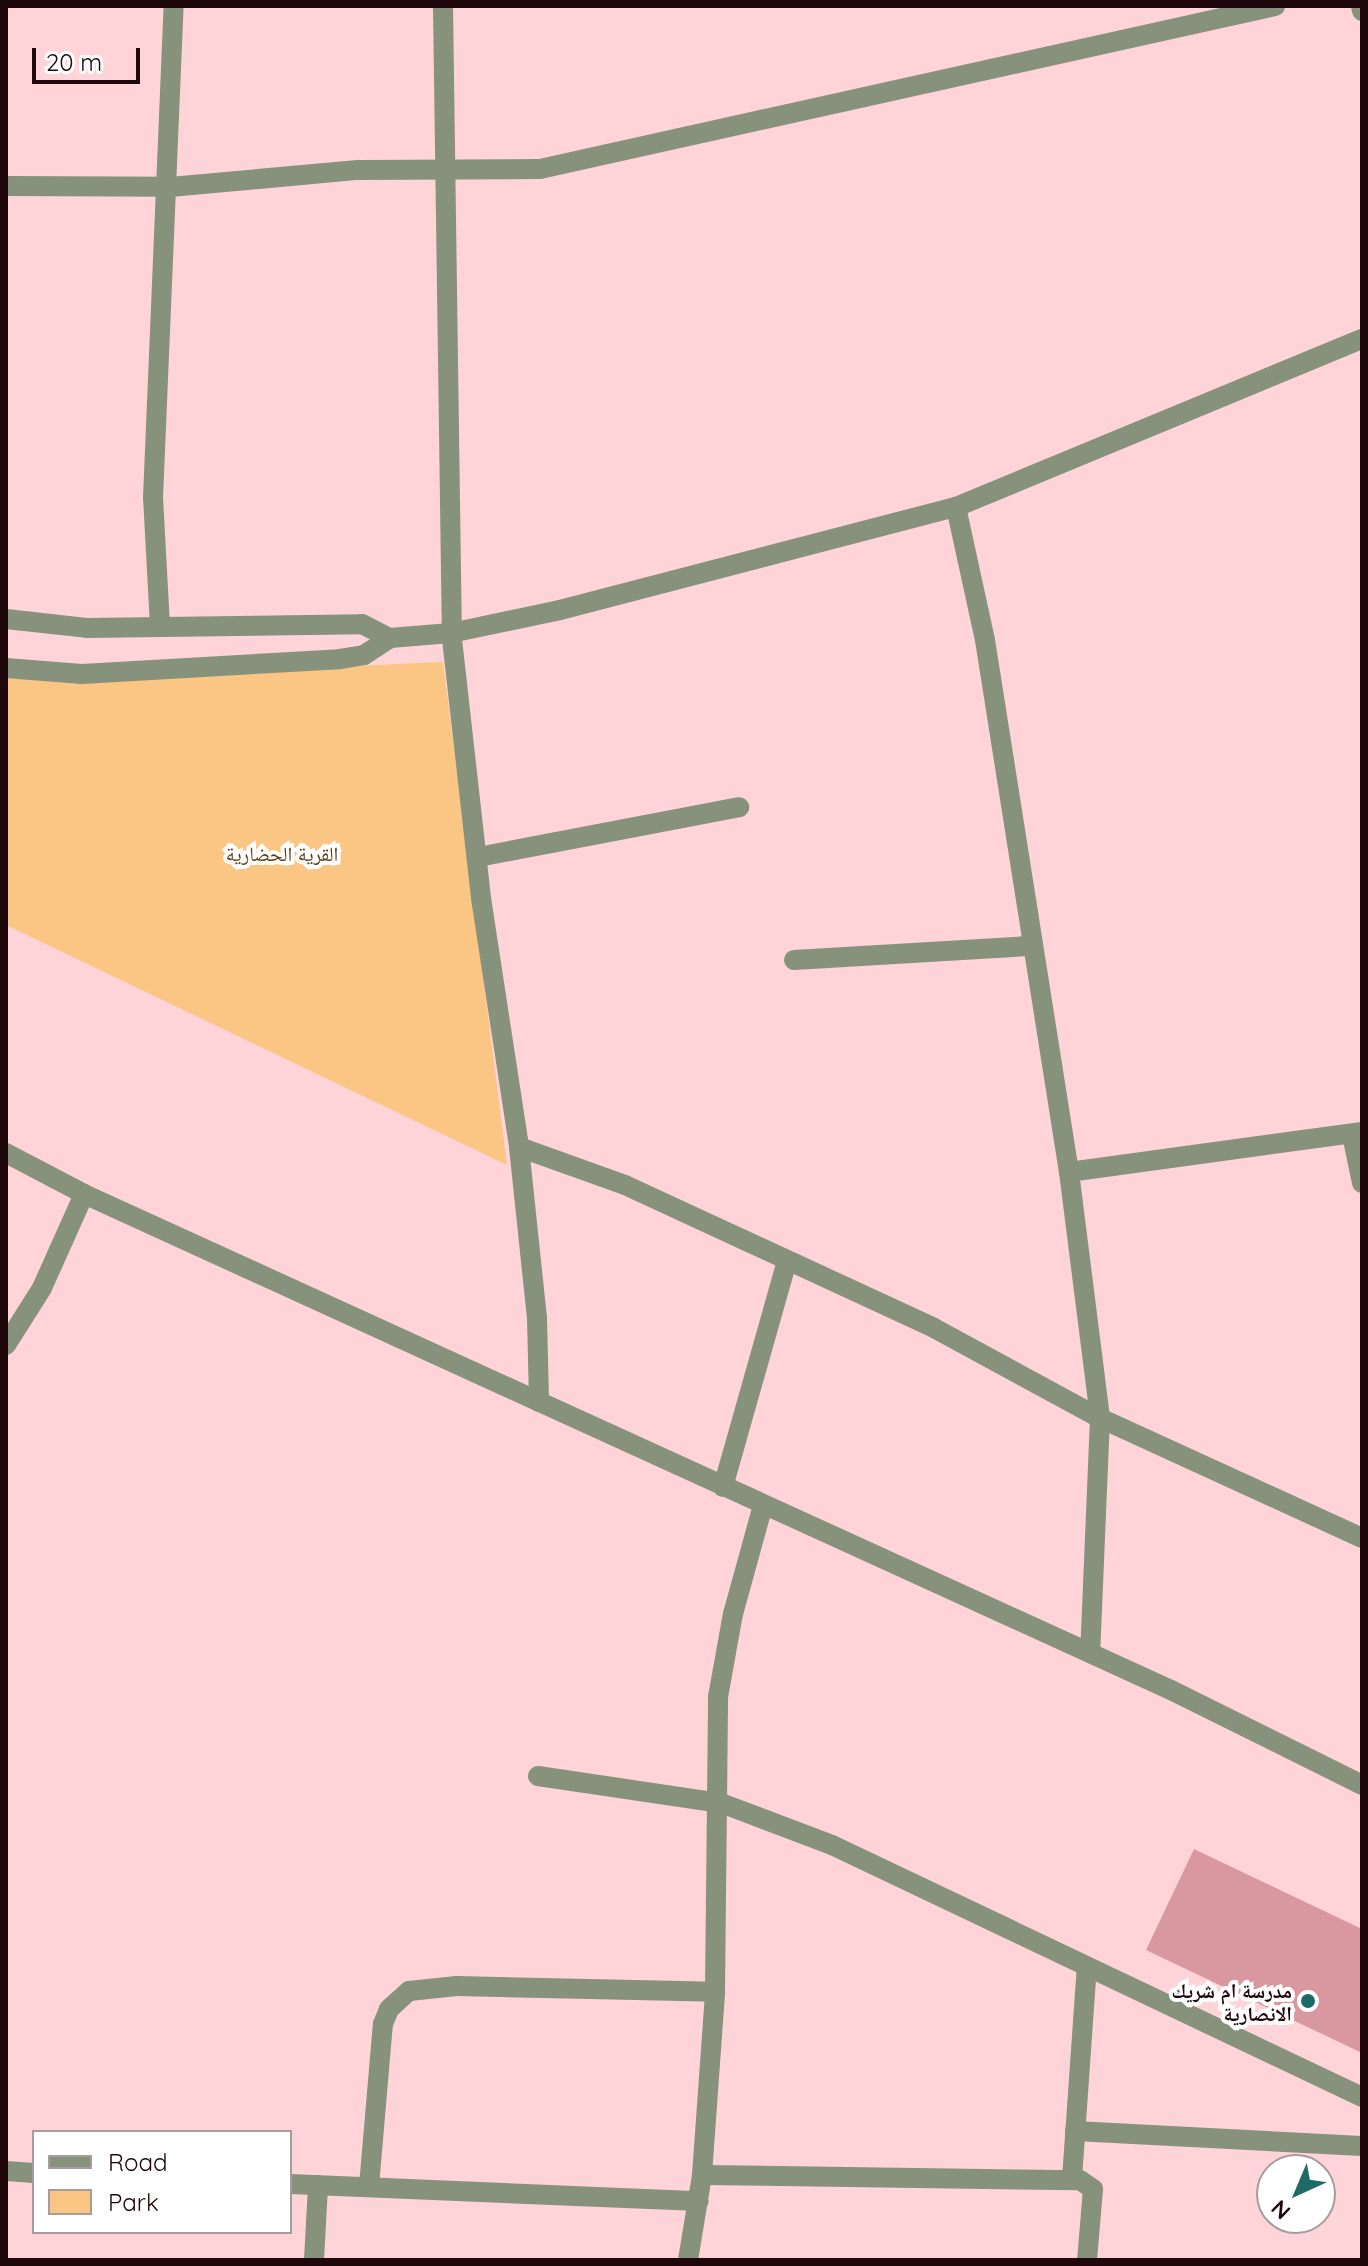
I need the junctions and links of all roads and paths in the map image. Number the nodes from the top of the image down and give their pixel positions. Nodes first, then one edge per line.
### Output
1 (174, 6) edge
2 (443, 6) edge
3 (1275, 6) edge
4 (446, 172) junction
5 (6, 186) edge
6 (170, 187) junction
7 (1362, 339) edge
8 (956, 507) junction
9 (6, 619) edge
10 (160, 626) junction
11 (451, 633) junction
12 (390, 638) junction
13 (6, 668) edge
14 (739, 807) dead end
15 (478, 857) junction
16 (1032, 946) junction
17 (794, 960) dead end
18 (1357, 1134) edge
19 (519, 1147) junction
20 (6, 1153) edge
21 (1069, 1172) junction
22 (1362, 1183) edge
23 (84, 1194) junction
24 (787, 1261) junction
25 (6, 1345) edge
26 (539, 1402) junction
27 (1100, 1418) junction
28 (723, 1487) junction
29 (763, 1505) junction
30 (1362, 1538) edge
31 (1090, 1653) junction
32 (538, 1776) dead end
33 (1362, 1785) edge
34 (721, 1803) junction
35 (1087, 1967) junction
36 (715, 1992) junction
37 (1362, 2097) edge
38 (1075, 2131) junction
39 (1362, 2146) edge
40 (6, 2171) edge
41 (32, 2173) edge
42 (702, 2175) junction
43 (1072, 2179) junction
44 (292, 2184) edge
45 (318, 2185) junction
46 (369, 2186) junction
47 (699, 2201) junction
48 (314, 2260) edge
49 (688, 2260) edge
50 (1087, 2260) edge

1 - 6 street
2 - 4 street
3 - 4 street
4 - 6 street
4 - 11 street
5 - 6 street
6 - 10 street
7 - 8 street
8 - 11 street
8 - 16 street
9 - 10 street
10 - 12 street
11 - 12 street
11 - 15 street
12 - 13 street
14 - 15 street
15 - 19 street
16 - 17 street
16 - 21 street
18 - 21 street
18 - 22 street
19 - 24 street
19 - 26 street
20 - 23 street
21 - 27 street
23 - 25 street
23 - 26 street
24 - 27 street
24 - 28 street
26 - 28 street
27 - 30 street
27 - 31 street
28 - 29 street
29 - 31 street
29 - 34 street
31 - 33 street
32 - 34 street
34 - 35 street
34 - 36 street
35 - 37 street
35 - 38 street
36 - 42 street
36 - 46 street
38 - 39 street
38 - 43 street
40 - 41 street
42 - 43 street
42 - 47 street
43 - 50 street
44 - 45 street
45 - 46 street
45 - 48 street
46 - 47 street
47 - 49 street

